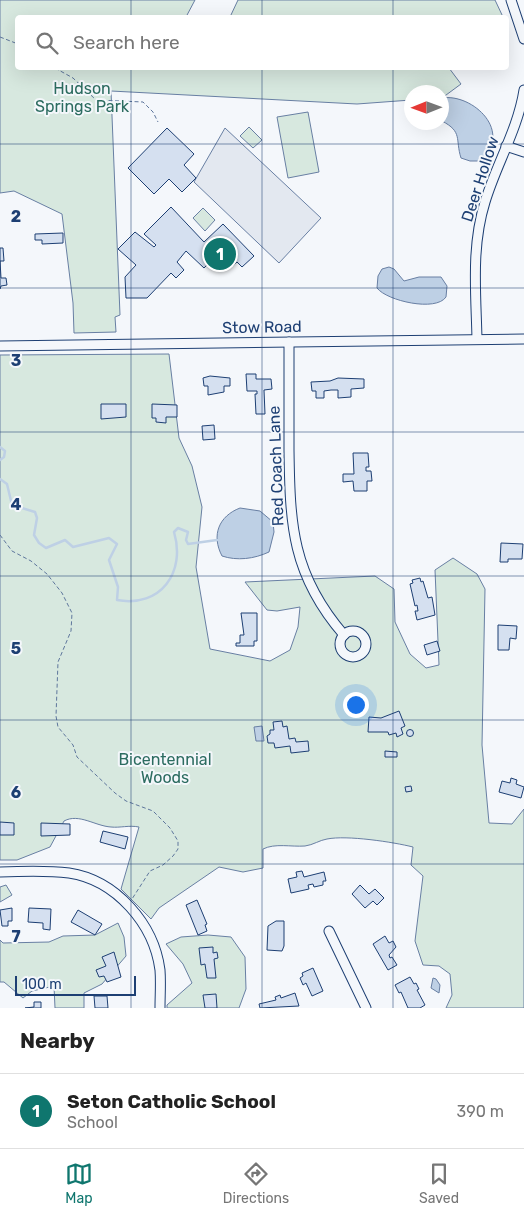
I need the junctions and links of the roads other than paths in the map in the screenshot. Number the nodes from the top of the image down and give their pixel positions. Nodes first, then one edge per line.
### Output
1 (511, 0) edge
2 (524, 39) edge
3 (524, 90) edge
4 (506, 146) junction
5 (524, 152) edge
6 (477, 339) junction
7 (524, 339) edge
8 (289, 342) junction
9 (0, 346) edge
10 (344, 635) dead end
11 (0, 872) edge
12 (328, 931) dead end
13 (363, 1007) edge
14 (160, 1008) edge

1 - 2 street
3 - 4 street, Deer Hollow
4 - 5 street
4 - 6 street, Deer Hollow
6 - 7 street, Stow Road
6 - 8 street, Stow Road
8 - 9 street, Stow Road
8 - 10 street, Red Coach Lane
11 - 14 street
12 - 13 street

